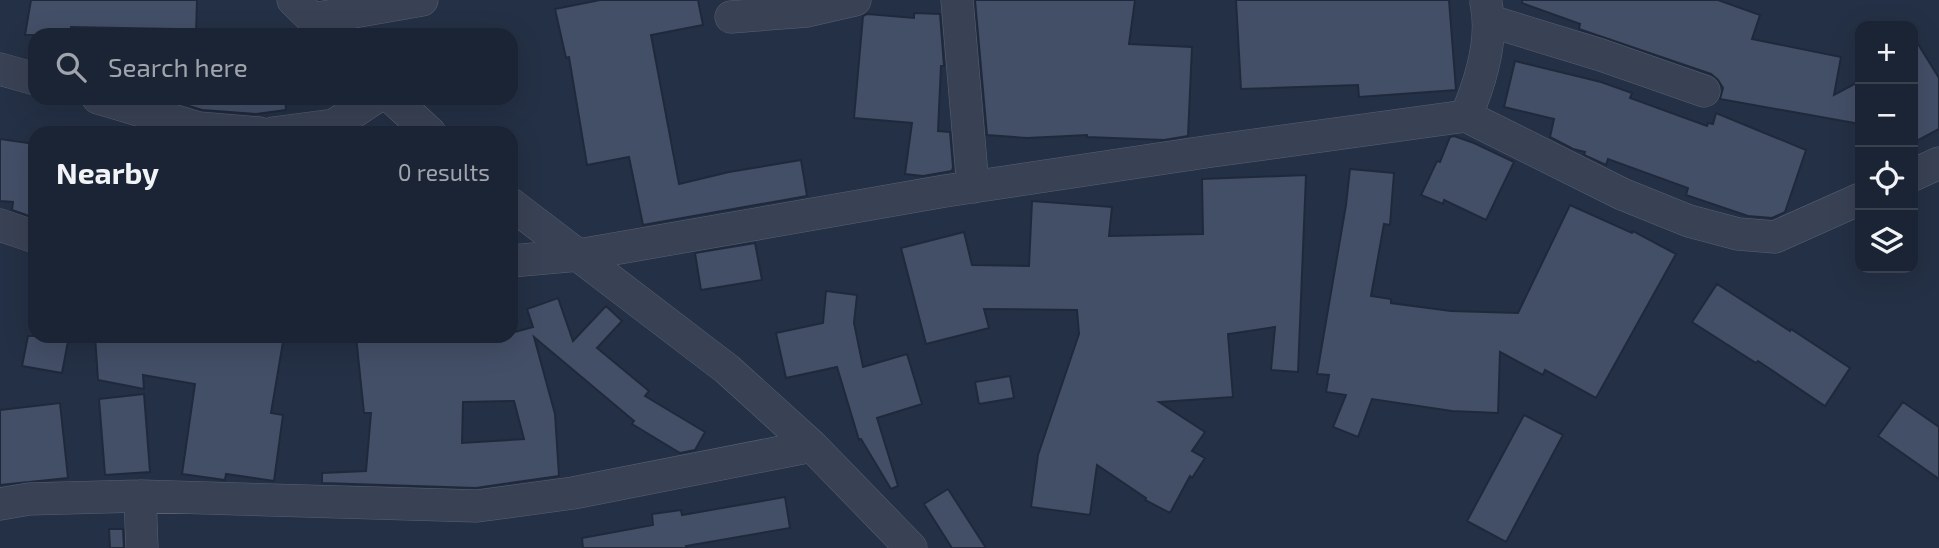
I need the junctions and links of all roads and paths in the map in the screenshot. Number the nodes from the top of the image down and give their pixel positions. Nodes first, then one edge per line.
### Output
1 (422, 0) edge
2 (855, 0) edge
3 (957, 0) edge
4 (1488, 10) edge
5 (731, 17) dead end
6 (311, 18) edge
7 (0, 69) edge
8 (28, 77) edge
9 (1704, 92) dead end
10 (122, 105) edge
11 (364, 105) edge
12 (399, 105) edge
13 (1466, 116) junction
14 (192, 126) edge
15 (326, 126) edge
16 (422, 126) edge
17 (1939, 163) edge
18 (1918, 173) edge
19 (973, 187) junction
20 (1855, 201) edge
21 (518, 209) edge
22 (0, 225) edge
23 (28, 235) edge
24 (579, 255) junction
25 (518, 260) edge
26 (812, 446) junction
27 (140, 496) junction
28 (0, 504) edge
29 (142, 548) edge
30 (911, 548) edge

1 - 6 street
2 - 5 street
3 - 19 street
4 - 9 street
4 - 13 street
7 - 8 street
10 - 14 street
11 - 15 street
12 - 16 street
13 - 19 street
13 - 20 street
17 - 18 street
19 - 24 street
21 - 24 street
22 - 23 street
24 - 25 street
24 - 26 street
26 - 27 street
26 - 30 street
27 - 28 street
27 - 29 street

